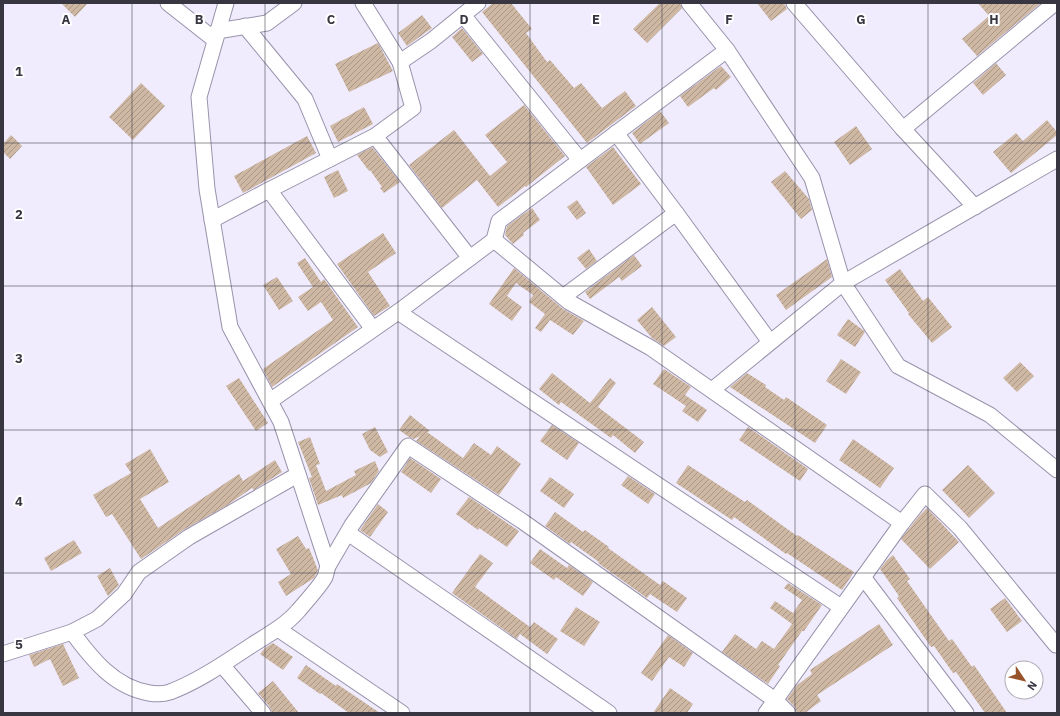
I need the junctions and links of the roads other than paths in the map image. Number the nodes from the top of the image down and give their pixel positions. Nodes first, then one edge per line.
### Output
1 (168, 3) edge
2 (226, 3) edge
3 (294, 3) edge
4 (363, 3) edge
5 (478, 3) edge
6 (689, 3) edge
7 (794, 3) edge
8 (1055, 3) edge
9 (463, 15) junction
10 (245, 26) junction
11 (216, 36) junction
12 (727, 50) junction
13 (400, 62) junction
14 (903, 129) junction
15 (616, 133) junction
16 (376, 136) junction
17 (330, 159) junction
18 (580, 160) junction
19 (1057, 160) edge
20 (269, 190) junction
21 (975, 207) junction
22 (676, 213) junction
23 (212, 220) junction
24 (494, 240) junction
25 (470, 258) junction
26 (843, 283) junction
27 (563, 297) junction
28 (398, 312) junction
29 (373, 329) junction
30 (770, 342) junction
31 (712, 390) junction
32 (270, 401) junction
33 (1057, 470) edge
34 (298, 475) junction
35 (902, 523) junction
36 (348, 533) junction
37 (328, 566) junction
38 (863, 578) junction
39 (841, 607) junction
40 (278, 629) junction
41 (72, 632) junction
42 (1057, 644) edge
43 (3, 654) edge
44 (222, 665) junction
45 (775, 700) junction
46 (263, 713) edge
47 (402, 713) edge
48 (609, 713) edge
49 (766, 713) edge
50 (788, 713) edge
51 (966, 713) edge

1 - 11 street
2 - 11 street
3 - 10 street
4 - 13 street
5 - 9 street
6 - 12 street
7 - 14 street
8 - 14 street
9 - 13 street
9 - 18 street
10 - 11 street
10 - 17 street
11 - 23 street
12 - 15 street
12 - 26 street
13 - 16 street
14 - 21 street
15 - 18 street
15 - 22 street
16 - 17 street
16 - 25 street
17 - 20 street
18 - 24 street
19 - 21 street
20 - 23 street
20 - 29 street
21 - 26 street
22 - 27 street
22 - 30 street
23 - 32 street
24 - 25 street
24 - 27 street
25 - 28 street
26 - 30 street
26 - 33 street
27 - 31 street
28 - 29 street
28 - 39 street
29 - 32 street
30 - 31 street
31 - 35 street
32 - 34 street
34 - 37 street
34 - 41 street
35 - 38 street
35 - 42 street
36 - 37 street
36 - 45 street
36 - 48 street
37 - 40 street
38 - 39 street
38 - 51 street
39 - 45 street
40 - 44 street
40 - 47 street
41 - 43 street
41 - 44 street
44 - 46 street
45 - 49 street
45 - 50 street

